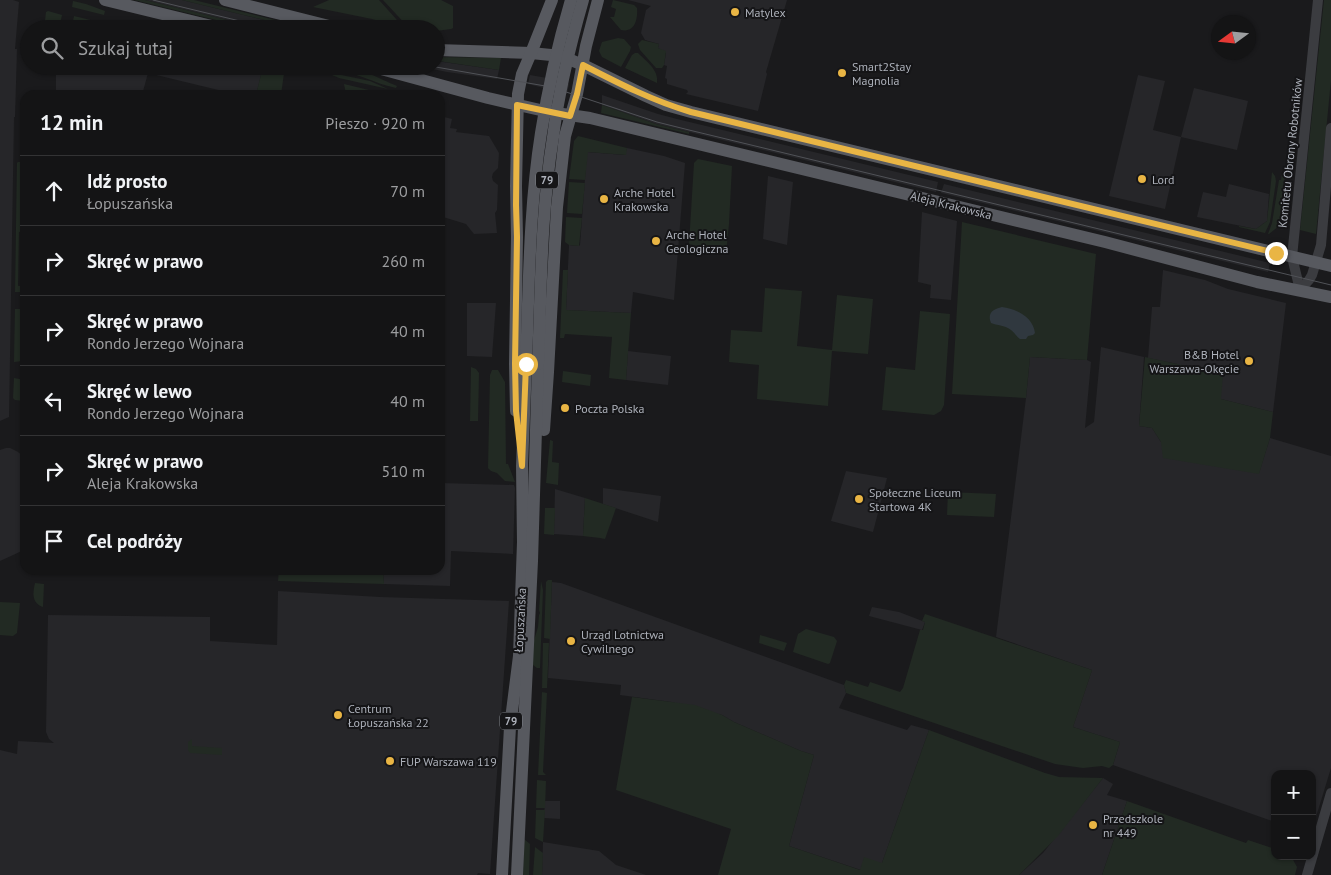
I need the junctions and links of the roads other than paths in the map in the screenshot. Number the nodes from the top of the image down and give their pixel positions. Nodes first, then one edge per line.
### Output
1 (106, 0) edge
2 (225, 0) edge
3 (552, 0) edge
4 (571, 0) edge
5 (584, 0) edge
6 (598, 0) edge
7 (1318, 0) edge
8 (187, 20) edge
9 (305, 20) edge
10 (445, 50) edge
11 (531, 53) junction
12 (583, 65) junction
13 (403, 75) edge
14 (517, 105) junction
15 (570, 116) junction
16 (1331, 128) edge
17 (1292, 256) junction
18 (1317, 263) junction
19 (1331, 266) edge
20 (1300, 290) junction
21 (1331, 297) edge
22 (532, 364) junction
23 (522, 466) junction
24 (534, 479) junction
25 (1331, 793) edge
26 (502, 875) edge
27 (517, 875) edge
28 (1307, 875) edge

1 - 8 main road
2 - 9 main road
3 - 11 main road
4 - 22 main road, 79, bridge
5 - 22 main road, 79, bridge
6 - 12 main road
7 - 17 street, Komitetu Obrony Robotników
10 - 11 main road
11 - 12 main road
11 - 14 main road
12 - 15 main road
12 - 17 main road
13 - 14 main road
14 - 15 main road, Aleja Krakowska
14 - 23 main road
15 - 20 main road, Aleja Krakowska
15 - 24 main road
16 - 18 street
17 - 18 main road
17 - 20 street, Komitetu Obrony Robotników
18 - 19 main road
18 - 20 street
20 - 21 main road, Aleja Krakowska
22 - 23 main road, Łopuszańska / 79
22 - 24 main road, Łopuszańska / 79
23 - 26 main road, Łopuszańska / 79
24 - 27 main road, Łopuszańska / 79
25 - 28 street

